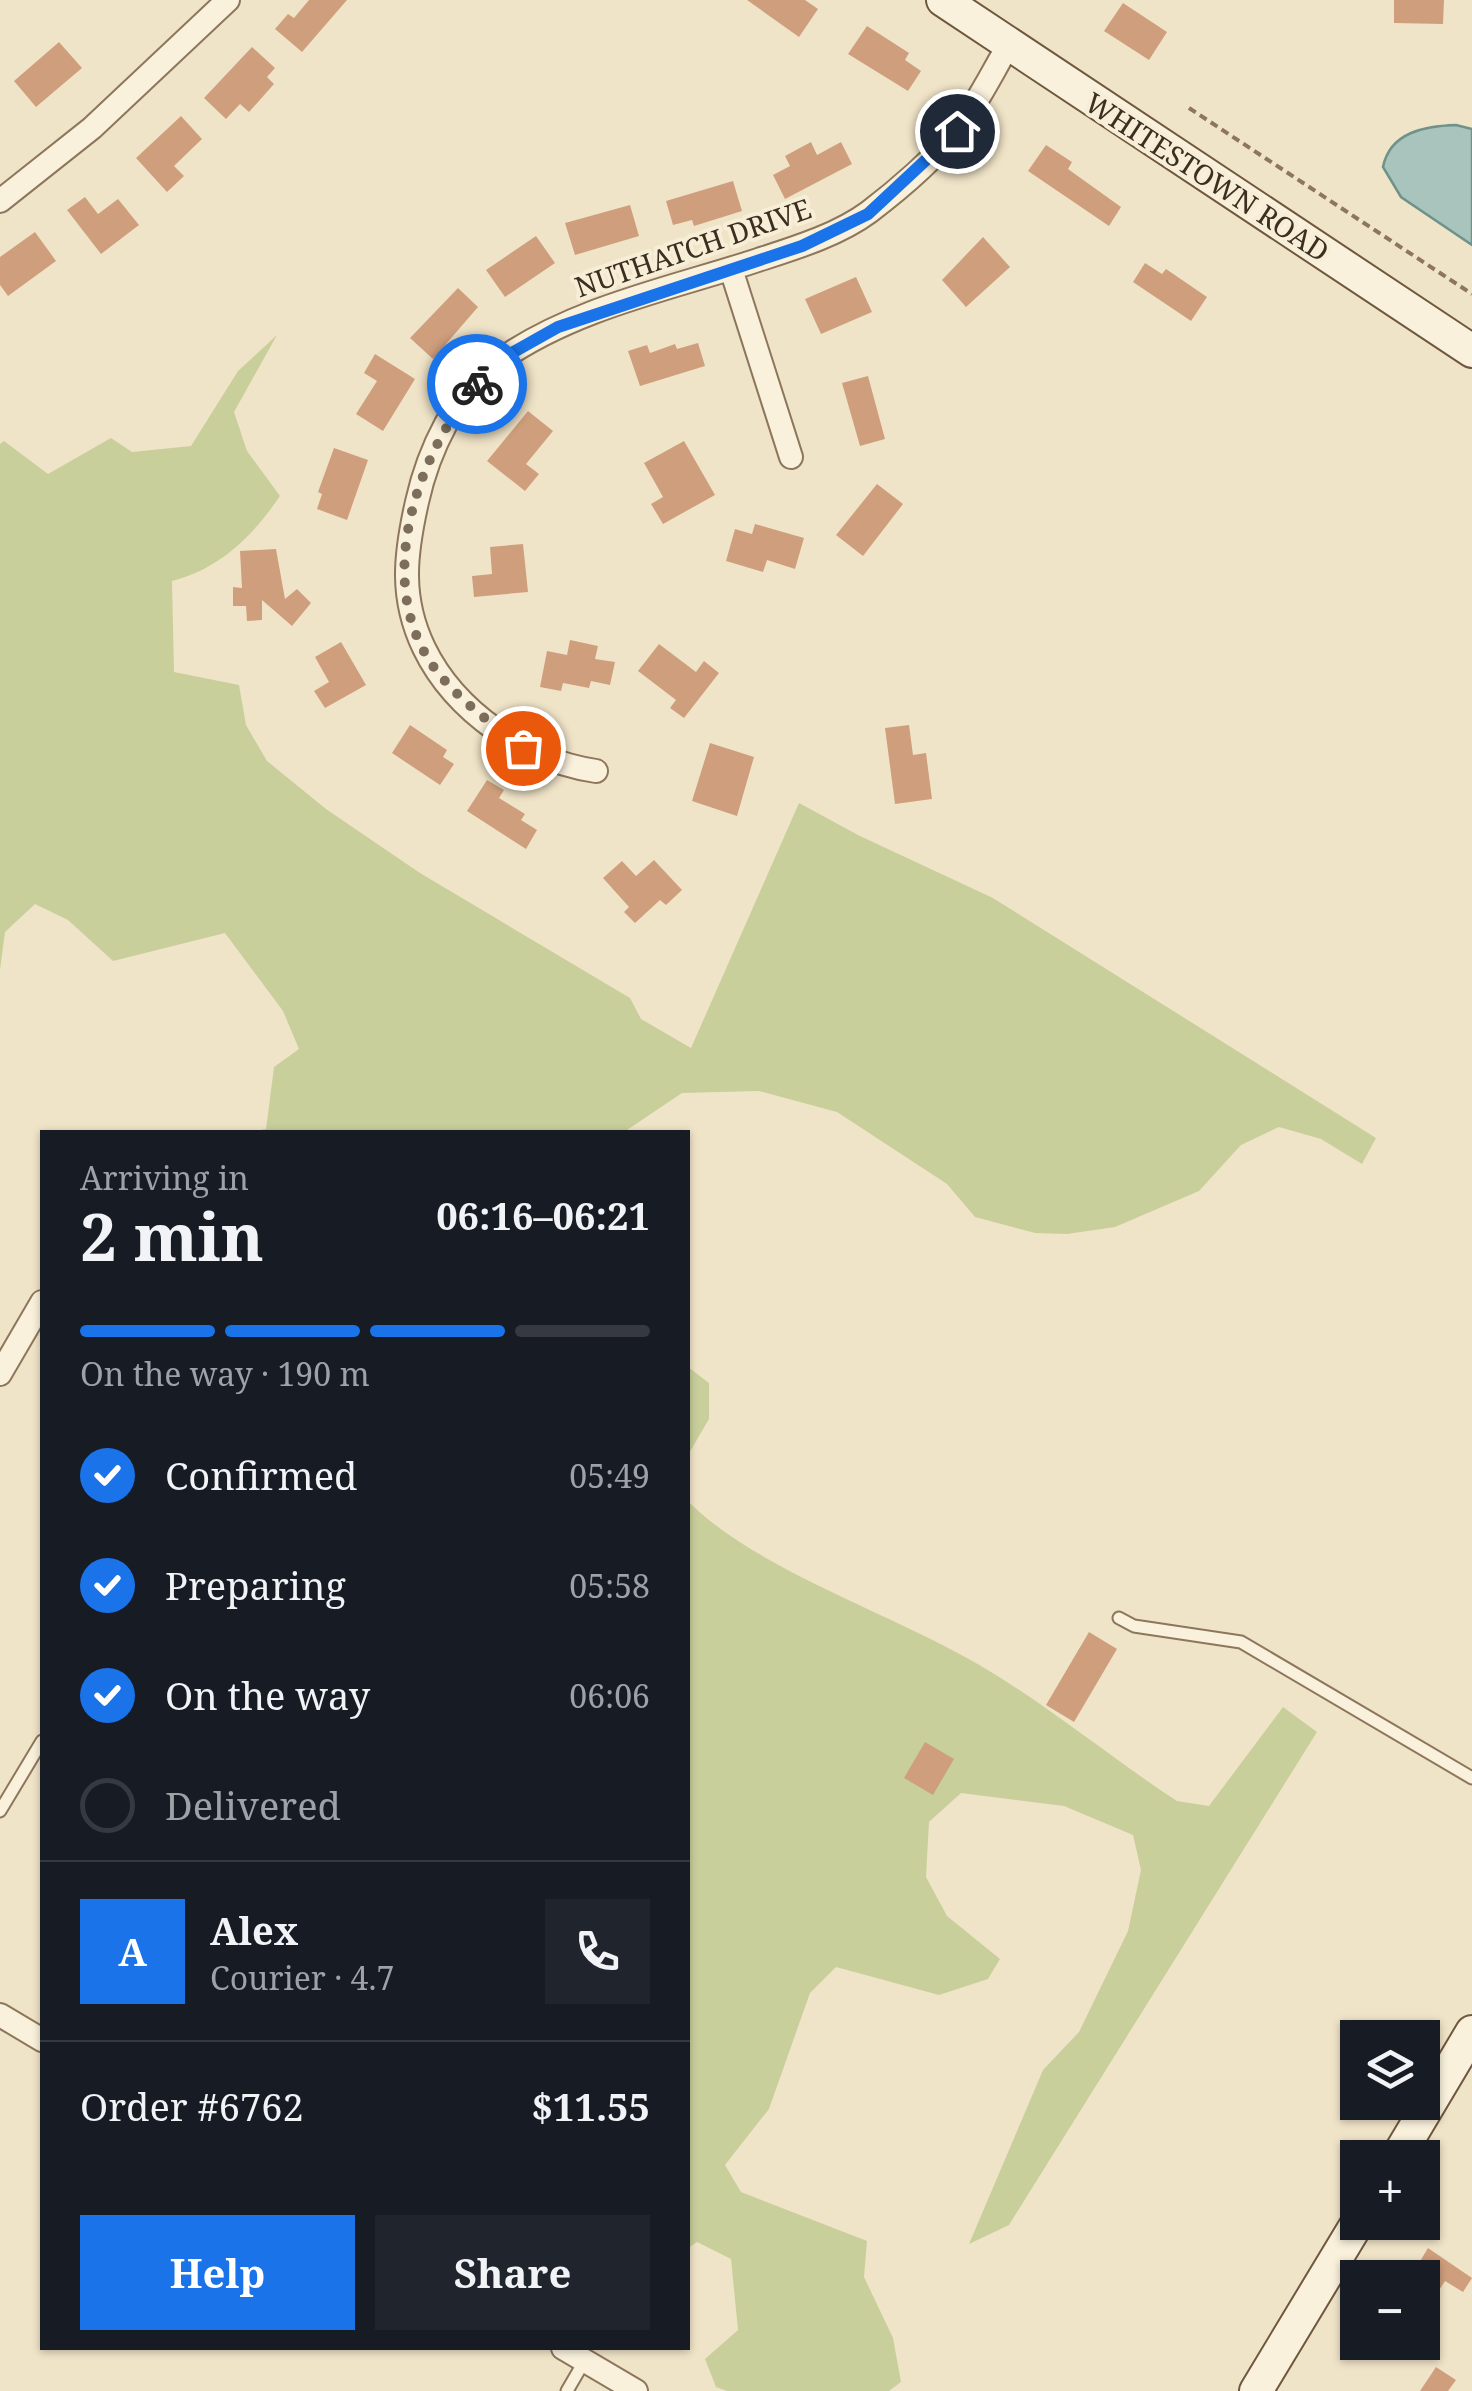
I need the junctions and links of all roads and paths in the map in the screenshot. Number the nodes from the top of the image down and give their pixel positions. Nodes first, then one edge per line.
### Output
1 (228, 0) edge
2 (943, 0) edge
3 (1008, 46) junction
4 (1188, 108) dead end
5 (0, 200) edge
6 (732, 269) junction
7 (1472, 294) edge
8 (1472, 352) edge
9 (790, 457) dead end
10 (596, 771) dead end
11 (40, 1305) edge
12 (0, 1374) edge
13 (1119, 1618) dead end
14 (40, 1744) edge
15 (1472, 1778) edge
16 (0, 1811) edge
17 (0, 2015) edge
18 (1472, 2032) edge
19 (40, 2039) edge
20 (1408, 2140) edge
21 (1347, 2240) edge
22 (567, 2350) edge
23 (585, 2360) junction
24 (567, 2391) edge
25 (636, 2391) edge
26 (1256, 2391) edge

1 - 5 street
2 - 3 street, WHITESTOWN ROAD
3 - 6 street, NUTHATCH DRIVE
3 - 8 street, WHITESTOWN ROAD
4 - 7 path
6 - 9 street
6 - 10 street, NUTHATCH DRIVE
11 - 12 street
13 - 15 lane
14 - 16 lane
17 - 19 street
18 - 20 street
21 - 26 street
22 - 23 street
23 - 24 lane
23 - 25 street

